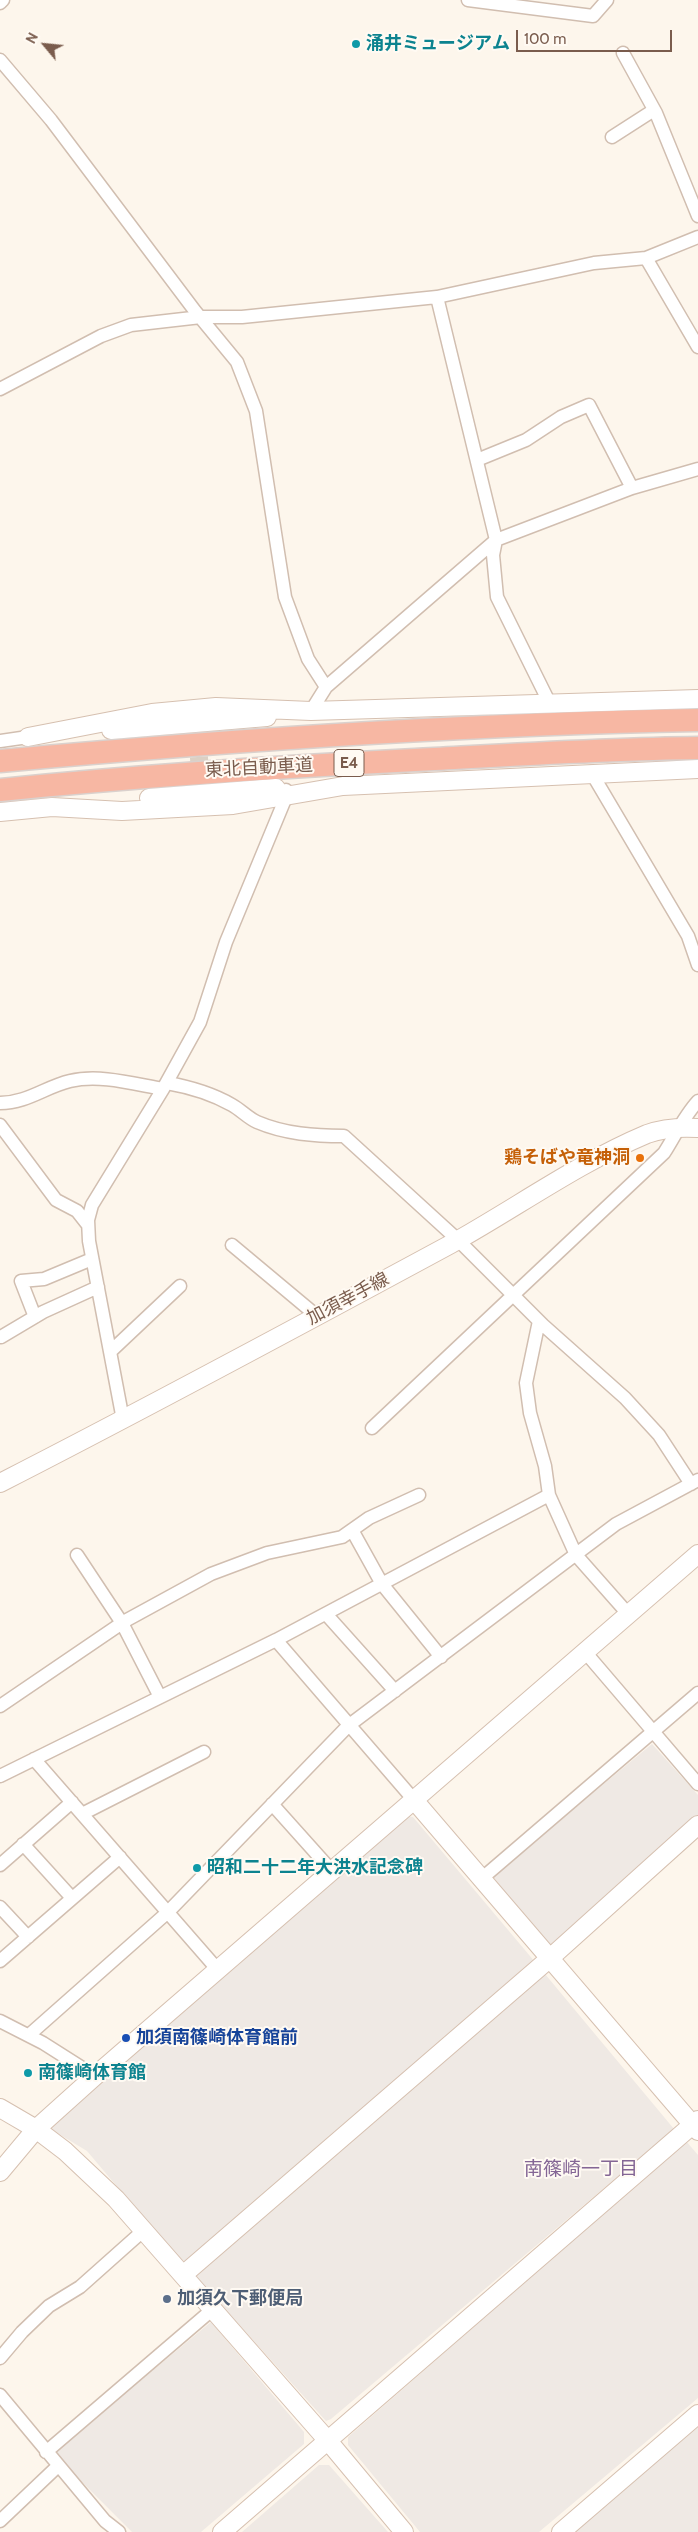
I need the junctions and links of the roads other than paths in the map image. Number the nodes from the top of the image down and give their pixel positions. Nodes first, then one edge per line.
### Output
1 (3, 0) edge
2 (468, 0) edge
3 (607, 0) edge
4 (0, 3) edge
5 (623, 53) dead end
6 (0, 60) edge
7 (654, 110) junction
8 (612, 137) dead end
9 (698, 216) edge
10 (698, 238) edge
11 (646, 258) junction
12 (437, 297) junction
13 (201, 317) junction
14 (698, 347) edge
15 (0, 388) edge
16 (477, 460) junction
17 (698, 469) edge
18 (632, 488) junction
19 (496, 540) junction
20 (326, 687) junction
21 (698, 699) edge
22 (550, 704) junction
23 (311, 711) junction
24 (698, 720) edge
25 (54, 733) junction
26 (28, 737) joint
27 (0, 741) edge
28 (698, 748) edge
29 (0, 761) edge
30 (698, 768) edge
31 (591, 772) junction
32 (0, 790) edge
33 (286, 792) junction
34 (52, 807) junction
35 (0, 812) edge
36 (698, 965) edge
37 (165, 1086) junction
38 (698, 1102) edge
39 (0, 1104) edge
40 (0, 1125) edge
41 (689, 1128) edge
42 (88, 1225) junction
43 (458, 1240) junction
44 (232, 1245) dead end
45 (92, 1259) junction
46 (180, 1286) dead end
47 (98, 1287) junction
48 (513, 1295) junction
49 (317, 1316) junction
50 (35, 1317) junction
51 (538, 1321) junction
52 (1, 1337) dead end
53 (110, 1352) junction
54 (122, 1420) junction
55 (372, 1428) dead end
56 (695, 1482) edge
57 (0, 1483) edge
58 (419, 1495) dead end
59 (549, 1495) junction
60 (352, 1530) junction
61 (698, 1554) edge
62 (77, 1555) dead end
63 (576, 1555) junction
64 (382, 1584) junction
65 (326, 1614) junction
66 (629, 1615) junction
67 (122, 1623) junction
68 (276, 1640) junction
69 (586, 1653) junction
70 (441, 1657) junction
71 (395, 1691) junction
72 (698, 1693) edge
73 (160, 1697) junction
74 (1, 1704) edge
75 (348, 1726) junction
76 (653, 1733) junction
77 (204, 1752) dead end
78 (34, 1759) junction
79 (0, 1776) edge
80 (698, 1784) edge
81 (414, 1800) junction
82 (72, 1802) junction
83 (272, 1804) junction
84 (82, 1814) junction
85 (698, 1825) edge
86 (23, 1844) junction
87 (120, 1856) junction
88 (0, 1865) edge
89 (332, 1871) junction
90 (480, 1880) junction
91 (72, 1898) junction
92 (0, 1907) edge
93 (168, 1912) junction
94 (28, 1937) junction
95 (549, 1959) junction
96 (0, 1961) edge
97 (218, 1970) junction
98 (0, 2021) edge
99 (29, 2035) junction
100 (96, 2076) junction
101 (0, 2108) edge
102 (696, 2125) edge
103 (36, 2129) junction
104 (0, 2172) edge
105 (144, 2230) junction
106 (183, 2274) junction
107 (213, 2308) junction
108 (0, 2358) edge
109 (0, 2395) edge
110 (698, 2414) edge
111 (328, 2442) junction
112 (46, 2452) junction
113 (58, 2466) junction
114 (0, 2521) edge
115 (119, 2532) edge
116 (222, 2532) edge
117 (404, 2532) edge
118 (561, 2532) edge

1 - 4 street
2 - 3 street
5 - 7 street
6 - 13 street
7 - 8 street
7 - 9 street
10 - 11 street
11 - 12 street
11 - 14 street
12 - 13 street
12 - 16 street
13 - 15 street
13 - 20 street
16 - 18 street
16 - 19 street
17 - 18 street
18 - 19 street
19 - 20 street
19 - 22 street
20 - 23 street
21 - 22 street
22 - 23 street
23 - 25 street
23 - 25 street
24 - 29 highway, 東北自動車道 / E4
25 - 26 street
26 - 27 street
28 - 32 highway, 東北自動車道 / E4
30 - 31 street
31 - 33 street
31 - 36 street
33 - 34 street
33 - 34 street
33 - 37 street
34 - 35 street
37 - 39 street
37 - 42 street
37 - 43 street
38 - 41 street
40 - 42 street
41 - 43 street, 加須幸手線
41 - 48 street
42 - 45 street
43 - 48 street
43 - 49 street, 加須幸手線
44 - 49 street
45 - 47 street
45 - 50 street
46 - 53 street
47 - 50 street
47 - 53 street
48 - 51 street
48 - 55 street
49 - 54 street, 加須幸手線
50 - 52 street
51 - 56 street
51 - 59 street
53 - 54 street
54 - 57 street, 加須幸手線
56 - 63 street
58 - 60 street
59 - 63 street
59 - 64 street
60 - 64 street
60 - 67 street
61 - 66 street
62 - 67 street
63 - 66 street
63 - 70 street
64 - 65 street
64 - 70 street
65 - 68 street
65 - 71 street
66 - 69 street
67 - 73 street
67 - 74 street
68 - 73 street
68 - 75 street
69 - 76 street
69 - 81 street
70 - 71 street
71 - 75 street
72 - 76 street
73 - 78 street
75 - 81 street
75 - 83 street
76 - 80 street
76 - 90 street
77 - 84 street
78 - 79 street
78 - 82 street
81 - 89 street
81 - 90 street
82 - 84 street
82 - 86 street
83 - 89 street
83 - 93 street
84 - 87 street
85 - 95 street
86 - 88 street
86 - 91 street
87 - 91 street
87 - 93 street
89 - 97 street
90 - 95 street
91 - 94 street
92 - 94 street
93 - 97 street
93 - 99 street
94 - 96 street
95 - 102 street
95 - 106 street
97 - 100 street
98 - 99 street
99 - 100 street
100 - 103 street
101 - 103 street
102 - 111 street
103 - 104 street
103 - 105 street
105 - 106 street
105 - 108 street
106 - 107 street
107 - 111 street
107 - 112 street
109 - 112 street
110 - 118 street
111 - 116 street
111 - 117 street
112 - 113 street
113 - 114 street
113 - 115 street

